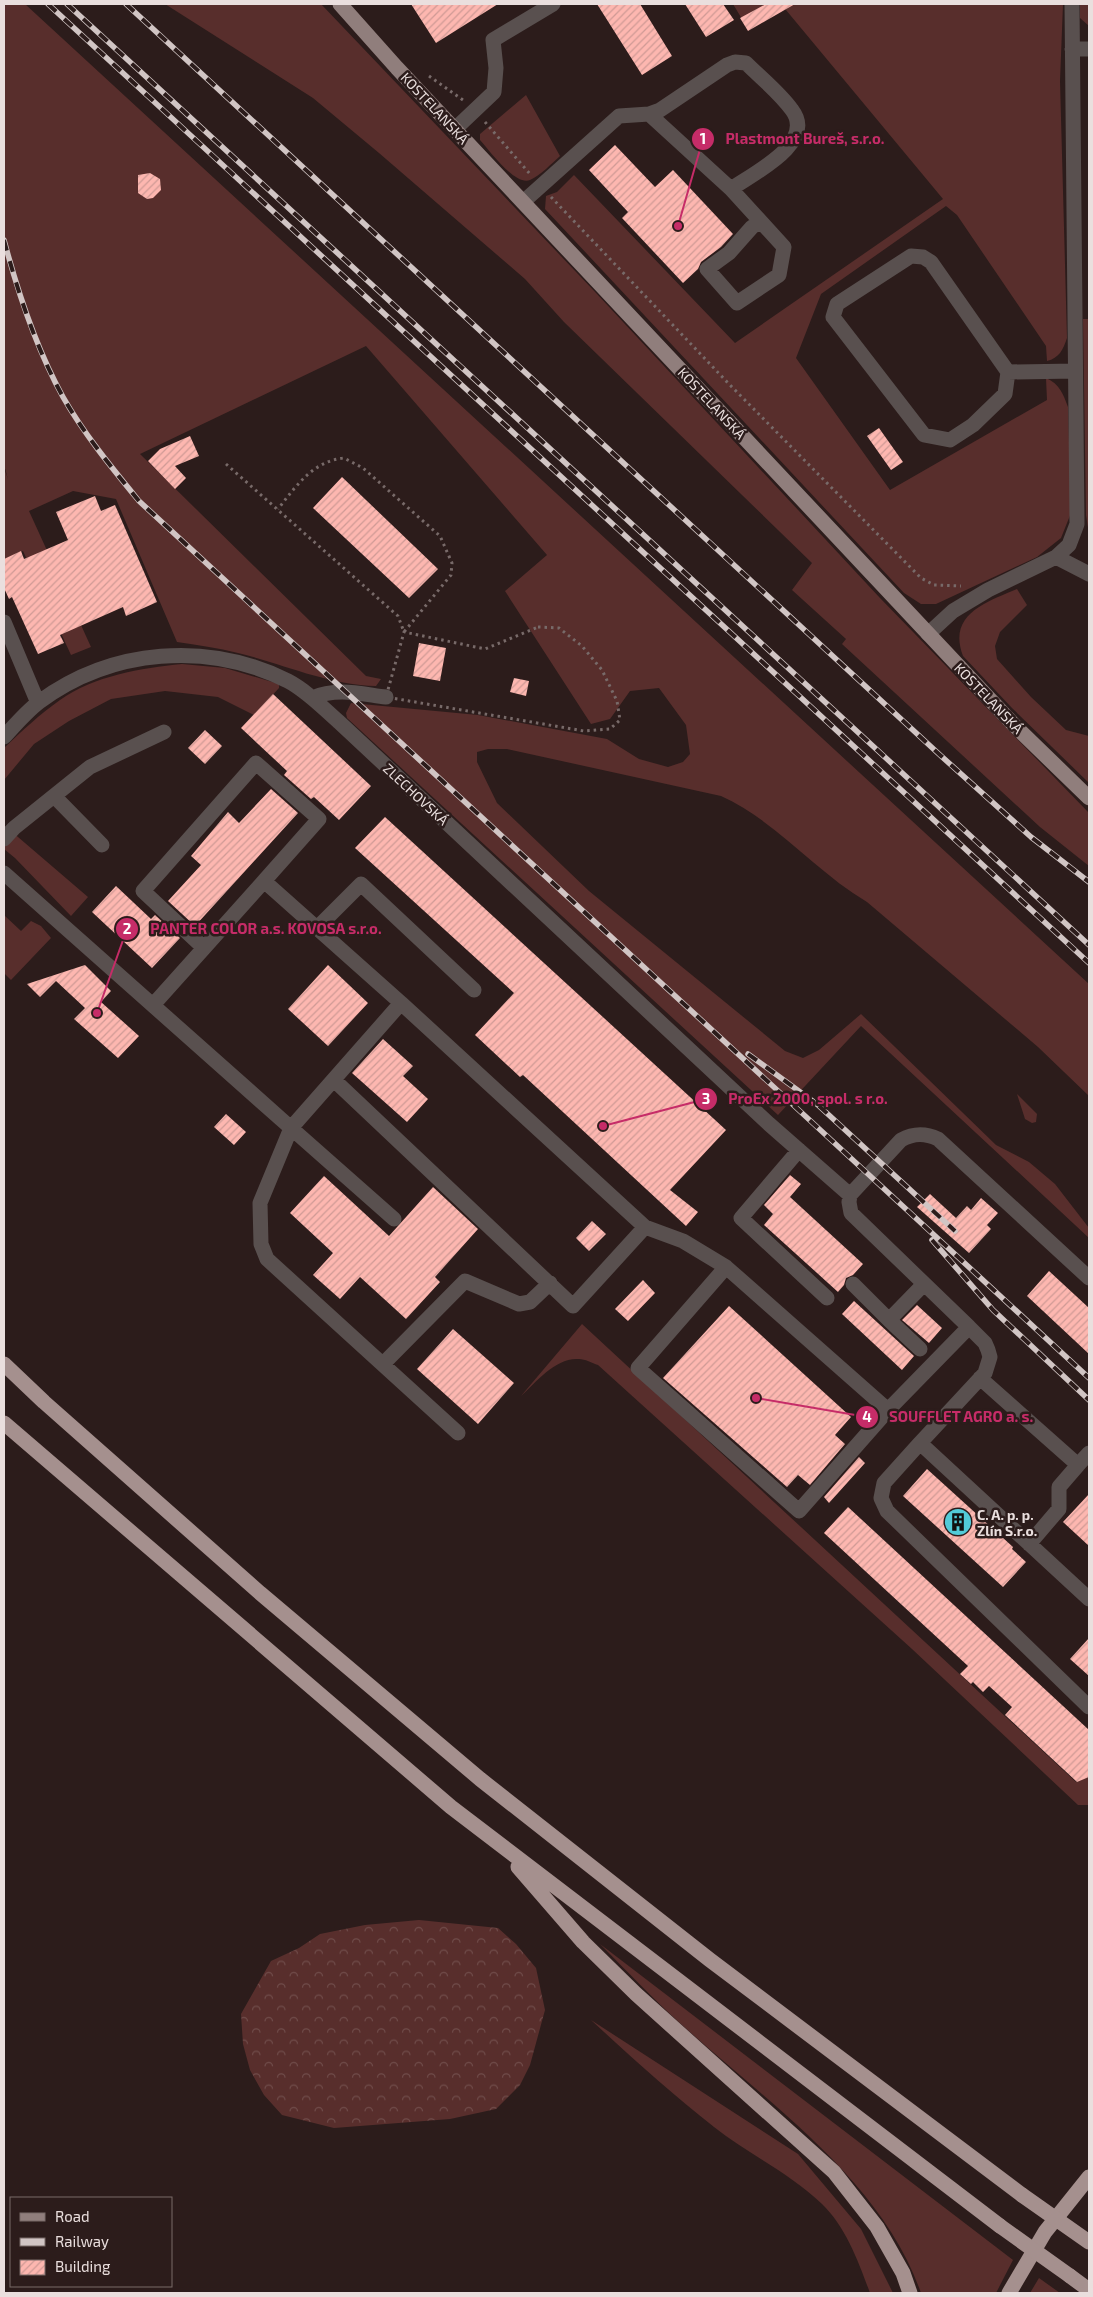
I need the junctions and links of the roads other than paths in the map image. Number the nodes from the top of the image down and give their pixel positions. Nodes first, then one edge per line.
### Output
1 (340, 4) edge
2 (553, 4) edge
3 (1072, 4) edge
4 (1089, 49) edge
5 (1072, 50) junction
6 (649, 114) junction
7 (454, 129) junction
8 (731, 188) junction
9 (523, 202) junction
10 (760, 222) junction
11 (1082, 292) edge
12 (1075, 371) junction
13 (1008, 372) junction
14 (1056, 557) junction
15 (1089, 574) edge
16 (4, 622) edge
17 (928, 634) junction
18 (386, 697) road end
19 (312, 698) junction
20 (38, 703) junction
21 (164, 732) dead end
22 (4, 737) edge
23 (54, 796) junction
24 (1089, 798) edge
25 (4, 839) edge
26 (102, 845) dead end
27 (4, 873) edge
28 (264, 881) junction
29 (317, 928) junction
30 (204, 948) junction
31 (474, 990) dead end
32 (401, 1003) junction
33 (153, 1005) junction
34 (334, 1080) junction
35 (291, 1128) junction
36 (800, 1150) junction
37 (850, 1195) junction
38 (394, 1219) dead end
39 (645, 1227) junction
40 (726, 1266) junction
41 (1089, 1278) edge
42 (550, 1284) junction
43 (853, 1284) dead end
44 (924, 1284) junction
45 (826, 1298) dead end
46 (889, 1320) junction
47 (969, 1327) junction
48 (920, 1349) dead end
49 (4, 1359) edge
50 (4, 1364) edge
51 (383, 1364) junction
52 (980, 1378) junction
53 (44, 1402) junction
54 (888, 1410) junction
55 (4, 1423) edge
56 (4, 1431) edge
57 (458, 1433) dead end
58 (19, 1438) junction
59 (920, 1443) junction
60 (1089, 1453) edge
61 (1078, 1465) junction
62 (1029, 1544) junction
63 (1089, 1599) edge
64 (1089, 1707) edge
65 (497, 1843) junction
66 (1089, 2177) edge
67 (1089, 2242) edge
68 (1089, 2290) edge
69 (910, 2293) edge
70 (1008, 2293) edge

1 - 7 main road, KOSTELANSKÁ
2 - 7 street
3 - 5 street
4 - 5 street
5 - 11 street
6 - 8 street
6 - 8 street
6 - 9 street
7 - 9 main road, KOSTELANSKÁ
8 - 10 street
9 - 17 main road, KOSTELANSKÁ
10 - 10 street
11 - 12 street
12 - 13 street
12 - 14 street
13 - 13 street
14 - 15 street
14 - 17 street
16 - 20 street
17 - 24 main road, KOSTELANSKÁ
18 - 19 street
19 - 20 street, ZLECHOVSKÁ
19 - 36 street, ZLECHOVSKÁ
20 - 22 street, ZLECHOVSKÁ
21 - 23 street
23 - 25 street
23 - 26 street
27 - 33 street
28 - 29 street
28 - 30 street
28 - 30 street
29 - 31 street
29 - 32 street
30 - 33 street
32 - 34 street
32 - 39 street
33 - 35 street
34 - 35 street
34 - 42 street
35 - 38 street
35 - 51 street
36 - 37 street, ZLECHOVSKÁ
36 - 45 street
37 - 41 street
37 - 44 street
39 - 40 street
39 - 42 street
40 - 54 street
40 - 54 street
42 - 51 street
43 - 46 street
44 - 46 street
44 - 47 street
46 - 48 street
47 - 52 street
47 - 54 street
49 - 53 street
50 - 53 highway
51 - 57 street
52 - 59 street
52 - 61 street
53 - 67 highway, bridge
55 - 58 highway
56 - 58 street
58 - 65 highway
59 - 62 street
59 - 64 street
60 - 61 street
61 - 62 street
62 - 63 street
65 - 68 highway, bridge
65 - 69 highway
66 - 70 highway

